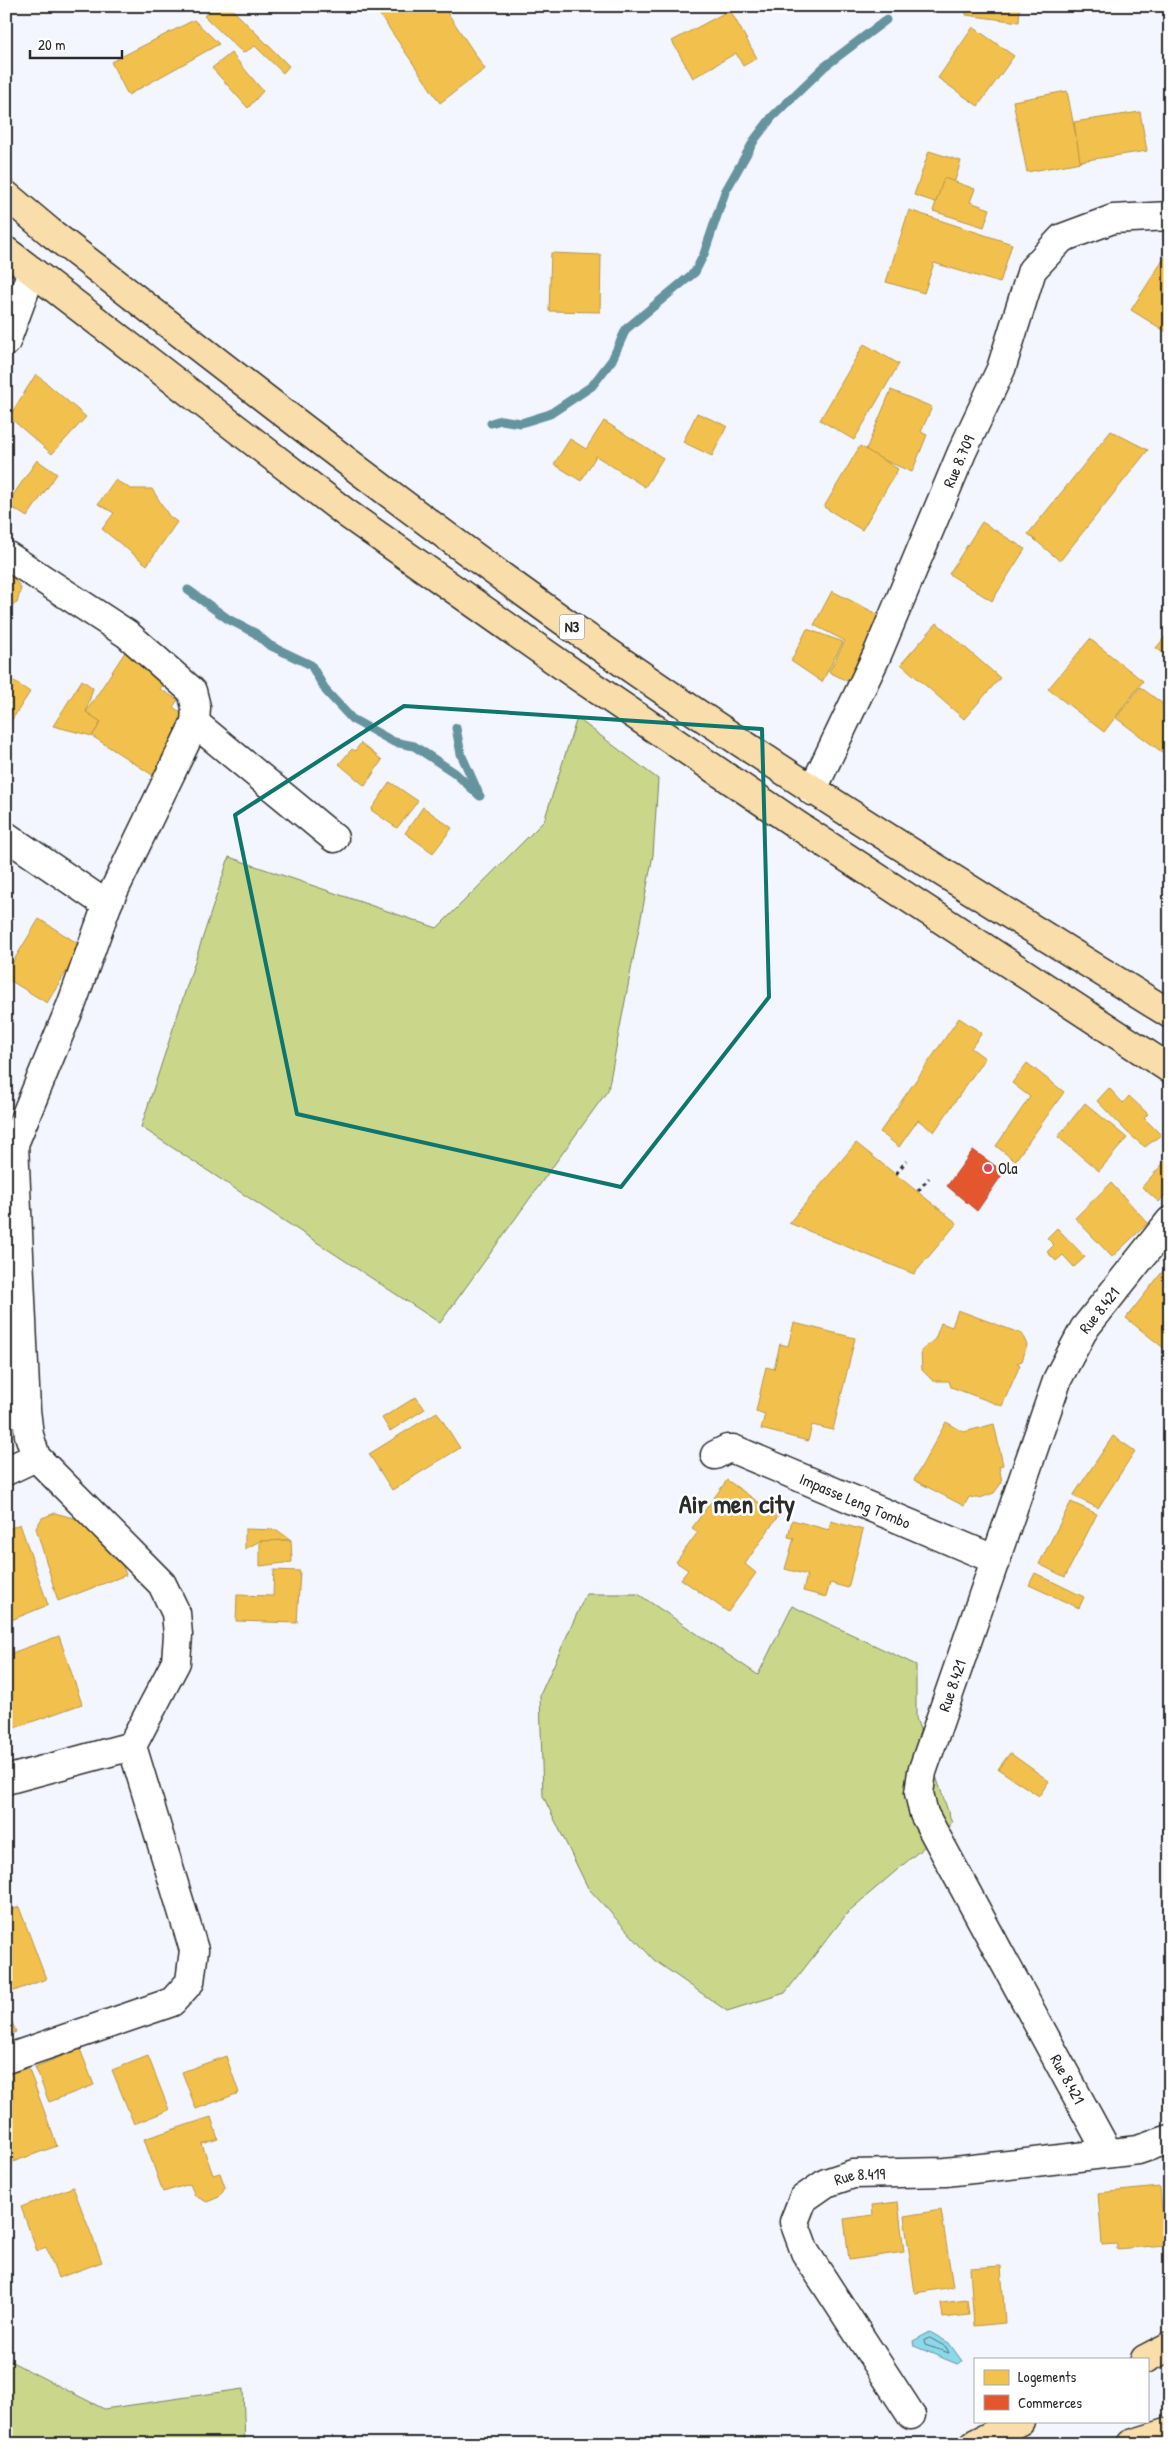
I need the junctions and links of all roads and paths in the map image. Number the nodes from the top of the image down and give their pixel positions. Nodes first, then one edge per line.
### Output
1 (6, 195) edge
2 (1170, 216) edge
3 (6, 251) edge
4 (32, 271) junction
5 (6, 342) edge
6 (6, 555) edge
7 (195, 724) junction
8 (812, 791) junction
9 (6, 836) edge
10 (334, 838) dead end
11 (107, 905) junction
12 (1170, 1014) edge
13 (1170, 1069) edge
14 (10, 1142) edge
15 (906, 1161) dead end
16 (896, 1174) dead end
17 (929, 1178) dead end
18 (918, 1191) dead end
19 (1170, 1221) edge
20 (715, 1455) dead end
21 (36, 1457) junction
22 (6, 1471) edge
23 (996, 1560) junction
24 (132, 1746) junction
25 (6, 1780) edge
26 (6, 2059) edge
27 (1170, 2139) edge
28 (1108, 2153) junction
29 (1170, 2346) edge
30 (1147, 2358) edge
31 (911, 2415) dead end
32 (1018, 2422) edge
33 (1170, 2432) edge
34 (974, 2444) edge
35 (1131, 2444) edge

1 - 8 highway, N3
2 - 8 street, Rue 8.709
3 - 4 highway, N3
4 - 5 street
4 - 13 highway, N3
6 - 7 street
7 - 10 street
7 - 11 street
8 - 12 highway, N3
9 - 11 street
11 - 14 street
14 - 21 street
15 - 16 path
17 - 18 path
19 - 23 street, Rue 8.421
20 - 23 street, Impasse Leng Tombo
21 - 22 street
21 - 24 street
23 - 28 street, Rue 8.421
24 - 25 street
24 - 26 street
27 - 28 street, Rue 8.419
28 - 31 street, Rue 8.419
29 - 30 highway
32 - 34 highway
33 - 35 highway

